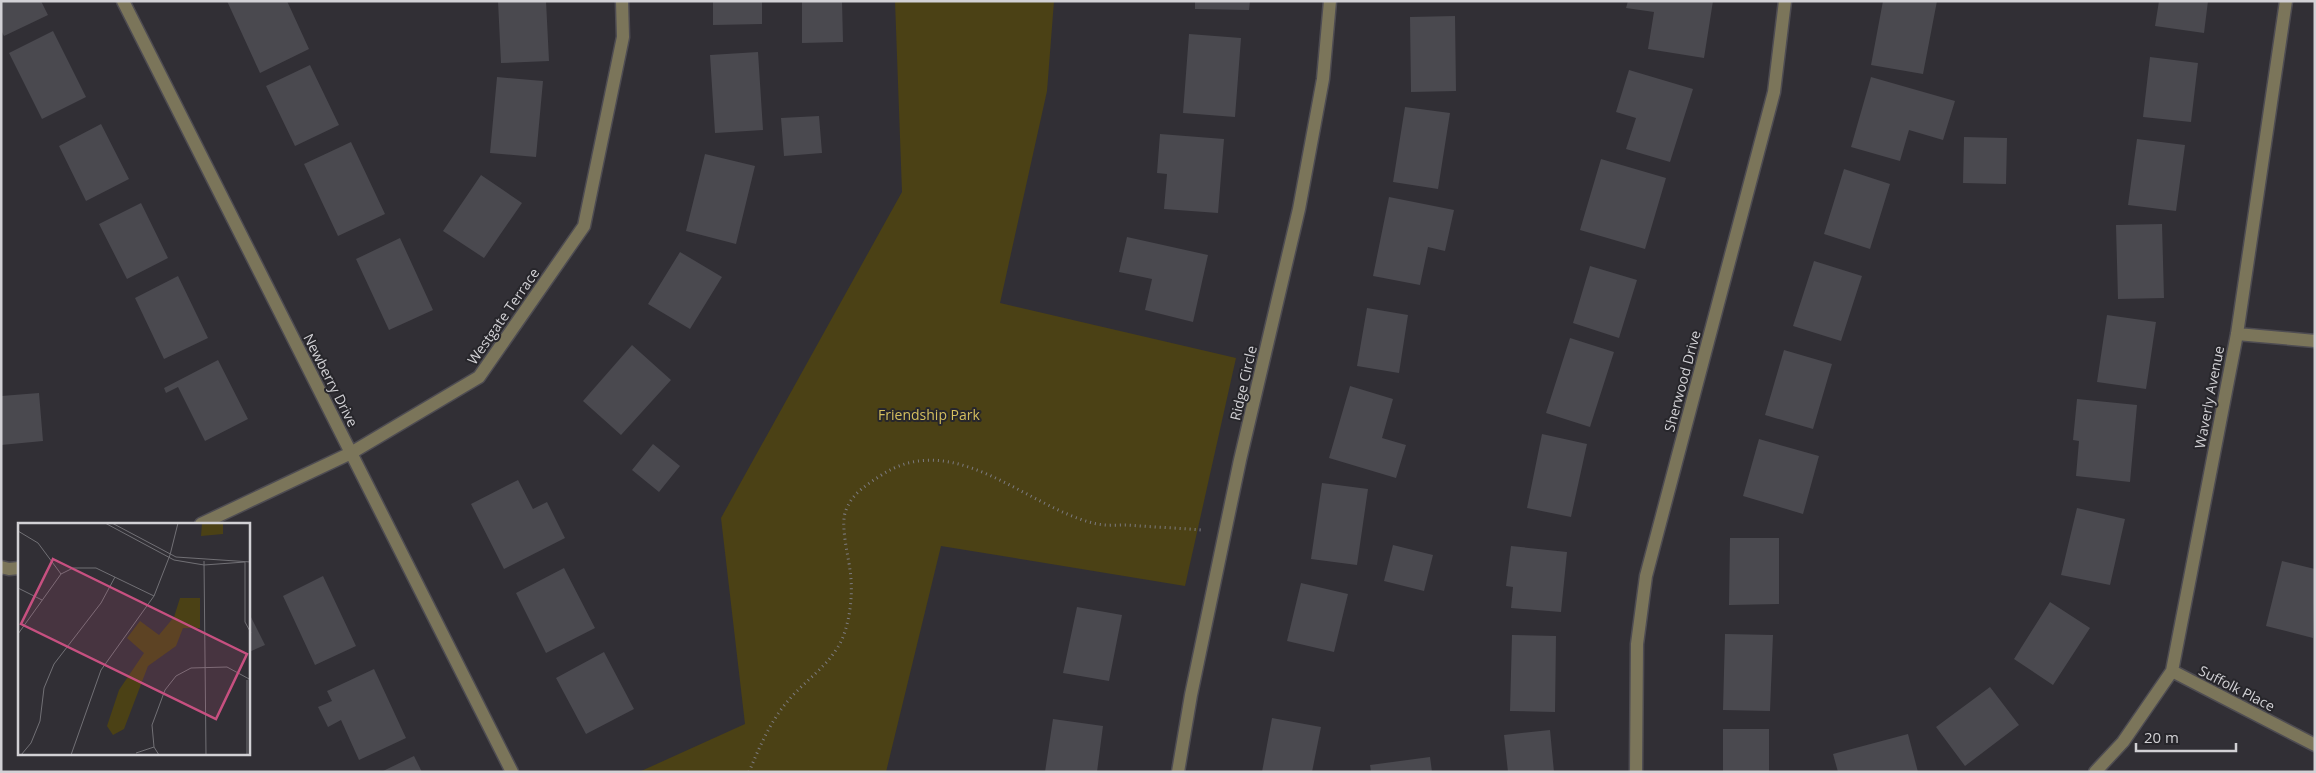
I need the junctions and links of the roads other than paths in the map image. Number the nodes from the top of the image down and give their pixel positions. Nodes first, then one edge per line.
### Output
1 (123, 1) edge
2 (622, 1) edge
3 (1330, 1) edge
4 (1785, 1) edge
5 (2286, 1) edge
6 (2237, 334) junction
7 (2315, 342) edge
8 (351, 453) junction
9 (203, 523) edge
10 (1, 567) edge
11 (18, 568) edge
12 (2172, 671) junction
13 (2315, 745) edge
14 (512, 772) edge
15 (1178, 772) edge
16 (1636, 772) edge
17 (2095, 772) edge

1 - 8 street, Newberry Drive
2 - 8 street, Westgate Terrace
3 - 15 street, Ridge Circle
4 - 16 street, Sherwood Drive
5 - 6 street, Waverly Avenue
6 - 7 street
6 - 12 street, Waverly Avenue
8 - 9 street, Westgate Terrace
8 - 14 street, Newberry Drive
10 - 11 street
12 - 13 street, Suffolk Place
12 - 17 street, Waverly Avenue

